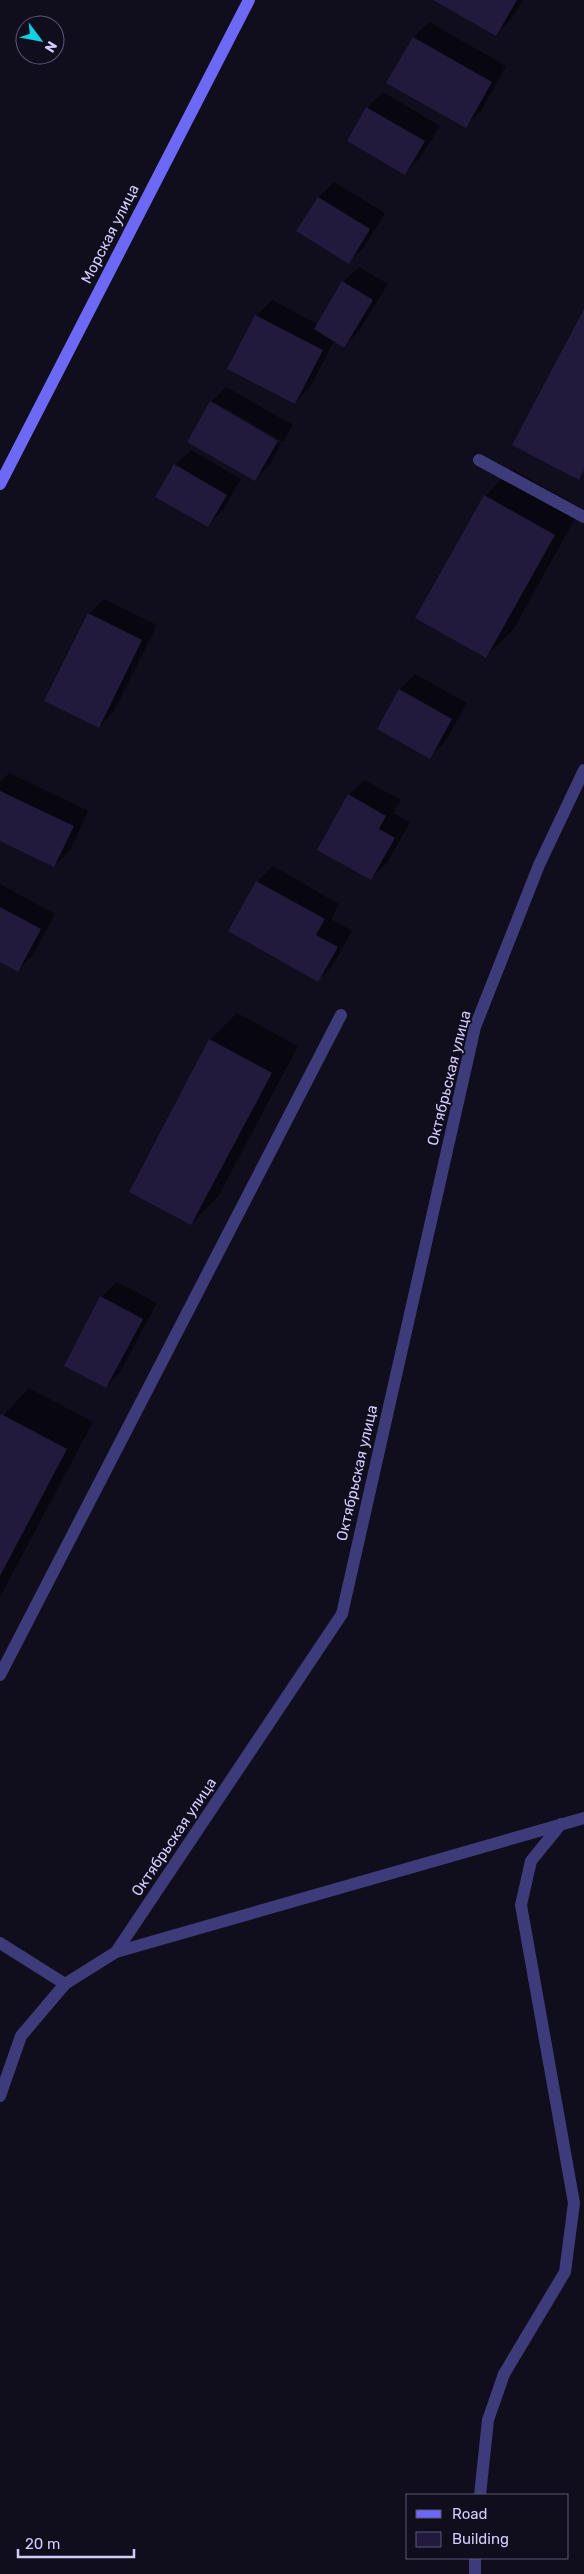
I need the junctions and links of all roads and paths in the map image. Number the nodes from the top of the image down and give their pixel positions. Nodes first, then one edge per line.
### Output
1 (249, 0) edge
2 (479, 460) dead end
3 (0, 484) edge
4 (584, 517) edge
5 (584, 770) edge
6 (341, 1015) dead end
7 (0, 1675) edge
8 (584, 1818) edge
9 (561, 1824) junction
10 (0, 1943) edge
11 (116, 1952) junction
12 (65, 1984) junction
13 (0, 2096) edge
14 (480, 2494) edge
15 (475, 2559) edge
16 (475, 2574) edge

1 - 3 main road, Морская улица
2 - 4 street
5 - 11 street, Октябрьская улица
6 - 7 street
8 - 9 street
9 - 11 street
9 - 14 street
10 - 12 street
11 - 12 street, Октябрьская улица
12 - 13 street, Октябрьская улица
15 - 16 street

